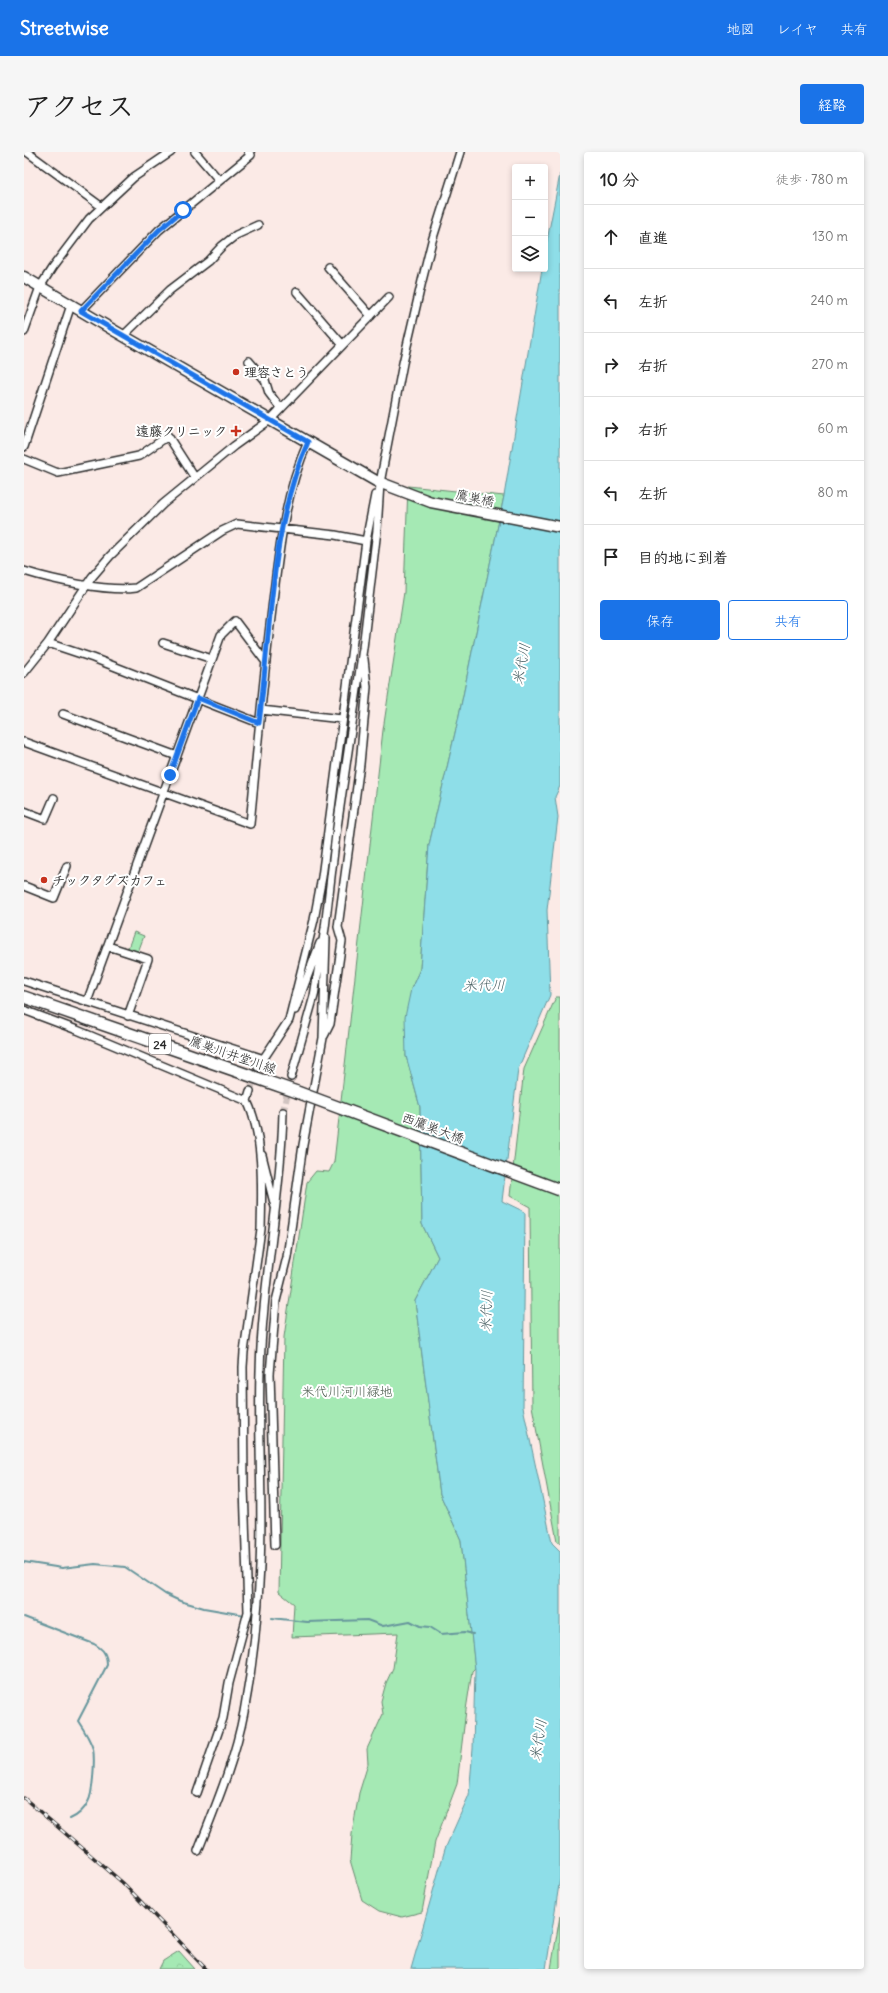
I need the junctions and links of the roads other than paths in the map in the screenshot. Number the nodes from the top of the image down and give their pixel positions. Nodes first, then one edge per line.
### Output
1 (27, 152) edge
2 (171, 152) edge
3 (195, 152) edge
4 (460, 152) edge
5 (251, 153) edge
6 (219, 180) junction
7 (102, 207) junction
8 (258, 224) dead end
9 (328, 267) dead end
10 (24, 277) edge
11 (40, 287) junction
12 (297, 292) dead end
13 (388, 297) dead end
14 (71, 306) junction
15 (81, 311) junction
16 (371, 316) junction
17 (24, 332) edge
18 (123, 336) junction
19 (342, 344) junction
20 (249, 361) dead end
21 (281, 409) junction
22 (270, 420) junction
23 (308, 442) junction
24 (24, 447) edge
25 (24, 459) edge
26 (195, 478) junction
27 (381, 483) junction
28 (560, 527) edge
29 (282, 529) junction
30 (366, 541) junction
31 (24, 571) edge
32 (88, 584) junction
33 (163, 642) dead end
34 (48, 644) junction
35 (363, 648) junction
36 (212, 659) junction
37 (265, 661) junction
38 (24, 673) edge
39 (198, 698) junction
40 (261, 710) junction
41 (63, 714) dead end
42 (342, 718) junction
43 (259, 723) junction
44 (24, 742) edge
45 (177, 756) junction
46 (162, 792) junction
47 (54, 798) dead end
48 (24, 811) edge
49 (67, 866) dead end
50 (24, 886) edge
51 (325, 928) junction
52 (108, 946) junction
53 (24, 981) edge
54 (24, 997) edge
55 (86, 1002) junction
56 (24, 1010) edge
57 (128, 1016) junction
58 (289, 1020) junction
59 (322, 1038) junction
60 (264, 1059) junction
61 (258, 1067) tunnel mouth
62 (291, 1077) tunnel mouth
63 (250, 1091) tunnel mouth
64 (297, 1092) joint
65 (247, 1101) junction
66 (284, 1112) tunnel mouth
67 (259, 1141) junction
68 (560, 1190) edge
69 (276, 1214) junction
70 (275, 1545) dead end
71 (198, 1793) dead end
72 (198, 1850) dead end

1 - 7 street
2 - 7 street
3 - 6 street
4 - 27 street
5 - 6 street
6 - 15 street
7 - 11 street
8 - 18 street
9 - 16 street
10 - 11 street, 鷹巣橋
11 - 14 street, 鷹巣橋
11 - 17 street
12 - 19 street
13 - 16 street
14 - 15 street, 鷹巣橋
14 - 24 street
15 - 18 street, 鷹巣橋
16 - 19 street
18 - 22 street, 鷹巣橋
19 - 21 street
20 - 21 street
21 - 22 street
22 - 23 street, 鷹巣橋
22 - 26 street
23 - 27 street, 鷹巣橋
23 - 29 street
25 - 26 street
26 - 32 street
27 - 28 street, 鷹巣橋
27 - 30 street
27 - 35 street
29 - 30 street
29 - 32 street
29 - 37 street
30 - 42 street
31 - 32 street
32 - 34 street
33 - 36 street
34 - 38 street
34 - 39 street
35 - 51 street
35 - 59 street
36 - 37 street
36 - 39 street
37 - 40 street
39 - 43 street
39 - 45 street
40 - 42 street
40 - 43 street
41 - 45 street
42 - 58 street
43 - 46 street
44 - 46 street
45 - 46 street
46 - 52 street
47 - 48 street
49 - 50 street
51 - 58 street
51 - 59 street
51 - 62 street
52 - 55 street
52 - 57 street
53 - 55 street
54 - 64 main road, 鷹巣川井堂川線 / 24
55 - 57 street
56 - 65 street
57 - 60 street
58 - 60 street
59 - 70 street
60 - 61 street
63 - 65 street
64 - 68 main road, 西鷹巣大橋 / 24, bridge
65 - 67 street
66 - 69 street
67 - 69 street
67 - 71 street
69 - 72 street

